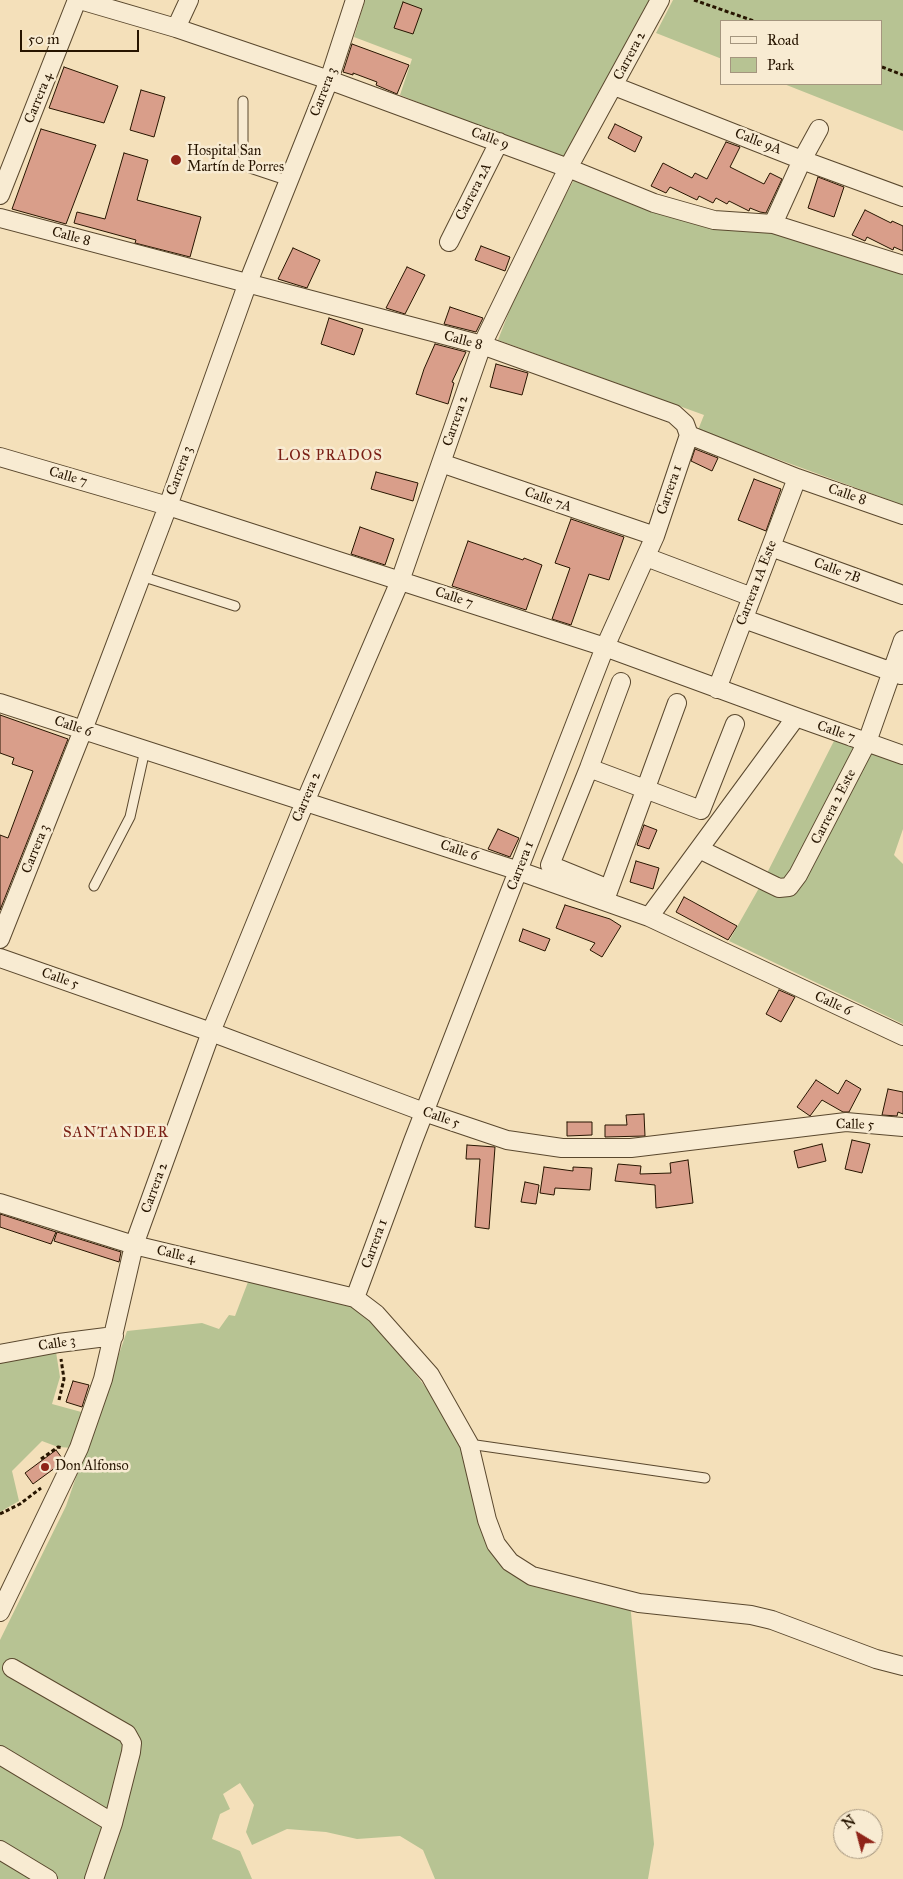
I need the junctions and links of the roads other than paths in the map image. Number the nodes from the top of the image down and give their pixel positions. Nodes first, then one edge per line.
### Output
1 (79, 0) edge
2 (189, 0) edge
3 (354, 0) edge
4 (660, 0) edge
5 (176, 28) junction
6 (330, 80) junction
7 (614, 86) junction
8 (244, 101) dead end
9 (819, 129) dead end
10 (499, 142) junction
11 (802, 160) junction
12 (568, 168) junction
13 (289, 181) junction
14 (0, 195) edge
15 (903, 197) edge
16 (0, 218) edge
17 (772, 224) junction
18 (449, 242) dead end
19 (903, 265) edge
20 (247, 284) junction
21 (482, 345) junction
22 (689, 435) junction
23 (0, 458) edge
24 (441, 463) junction
25 (797, 478) junction
26 (168, 506) junction
27 (903, 515) edge
28 (655, 536) junction
29 (771, 547) junction
30 (646, 557) junction
31 (141, 576) junction
32 (400, 581) junction
33 (903, 595) edge
34 (752, 597) junction
35 (235, 606) dead end
36 (744, 619) junction
37 (903, 640) edge
38 (605, 647) junction
39 (897, 674) edge
40 (621, 682) dead end
41 (717, 688) junction
42 (0, 703) edge
43 (677, 703) dead end
44 (796, 718) junction
45 (735, 724) dead end
46 (83, 730) junction
47 (867, 742) junction
48 (145, 750) junction
49 (903, 754) edge
50 (589, 768) junction
51 (645, 790) junction
52 (305, 802) junction
53 (699, 849) junction
54 (519, 870) junction
55 (94, 886) dead end
56 (607, 895) junction
57 (649, 916) junction
58 (0, 939) edge
59 (0, 958) edge
60 (894, 1029) edge
61 (211, 1032) junction
62 (903, 1036) edge
63 (424, 1112) junction
64 (903, 1128) edge
65 (0, 1203) edge
66 (134, 1245) junction
67 (355, 1298) junction
68 (114, 1336) junction
69 (0, 1354) edge
70 (469, 1444) junction
71 (705, 1478) dead end
72 (0, 1612) edge
73 (903, 1666) edge
74 (12, 1668) dead end
75 (0, 1755) edge
76 (112, 1823) junction
77 (0, 1850) edge
78 (48, 1879) edge
79 (94, 1879) edge

1 - 5 street, Calle 9
1 - 14 street, Carrera 4
2 - 5 street
3 - 6 street, Carrera 3
4 - 7 street, Carrera 2
5 - 6 street, Calle 9
6 - 10 street, Calle 9
6 - 13 street, Carrera 3
7 - 11 street, Calle 9A
7 - 12 street, Carrera 2
8 - 13 lane
9 - 11 street
10 - 12 street, Calle 9
10 - 18 street, Carrera 2A
11 - 15 street, Calle 9A
11 - 17 street
12 - 17 street, Calle 9
12 - 21 street, Carrera 2
13 - 20 street, Carrera 3
16 - 20 street, Calle 8
17 - 19 street, Calle 9
20 - 21 street, Calle 8
20 - 26 street, Carrera 3
21 - 22 street, Calle 8
21 - 24 street, Carrera 2
22 - 25 street, Calle 8
22 - 28 street, Carrera 1
23 - 26 street, Calle 7
24 - 28 street, Calle 7A
24 - 32 street, Carrera 2
25 - 27 street, Calle 8
25 - 29 street, Carrera 1A Este
26 - 31 street, Carrera 3
26 - 32 street, Calle 7
28 - 30 street, Carrera 1
29 - 33 street, Calle 7B
29 - 34 street, Carrera 1A Este
30 - 34 street
30 - 38 street, Carrera 1
31 - 35 lane
31 - 46 street, Carrera 3
32 - 38 street, Calle 7
32 - 52 street, Carrera 2
34 - 36 street, Carrera 1A Este
36 - 39 street
36 - 41 street, Carrera 1A Este
37 - 39 street, Carrera 2 Este
38 - 41 street, Calle 7
38 - 54 street, Carrera 1
39 - 47 street, Carrera 2 Este
40 - 50 street
41 - 44 street, Calle 7
42 - 46 street, Calle 6
43 - 51 street
44 - 47 street, Calle 7
44 - 53 street
45 - 51 street
46 - 48 street, Calle 6
46 - 58 street, Carrera 3
47 - 49 street, Calle 7
47 - 53 street, Carrera 2 Este
48 - 52 street, Calle 6
48 - 55 lane
50 - 51 street
50 - 56 street
51 - 56 street
52 - 54 street, Calle 6
52 - 61 street, Carrera 2
53 - 57 street
54 - 56 street, Calle 6
54 - 63 street, Carrera 1
56 - 57 street, Calle 6
57 - 60 street, Calle 6
59 - 61 street, Calle 5
60 - 62 street, Calle 6
61 - 63 street, Calle 5
61 - 66 street, Carrera 2
63 - 64 street, Calle 5
63 - 67 street, Carrera 1
65 - 66 street, Calle 4
66 - 67 street, Calle 4
66 - 68 street, Carrera 2
67 - 70 street
68 - 69 street, Calle 3
68 - 72 street, Carrera 2
70 - 71 lane
70 - 73 street
74 - 76 street
75 - 76 street
76 - 79 street
77 - 78 street

